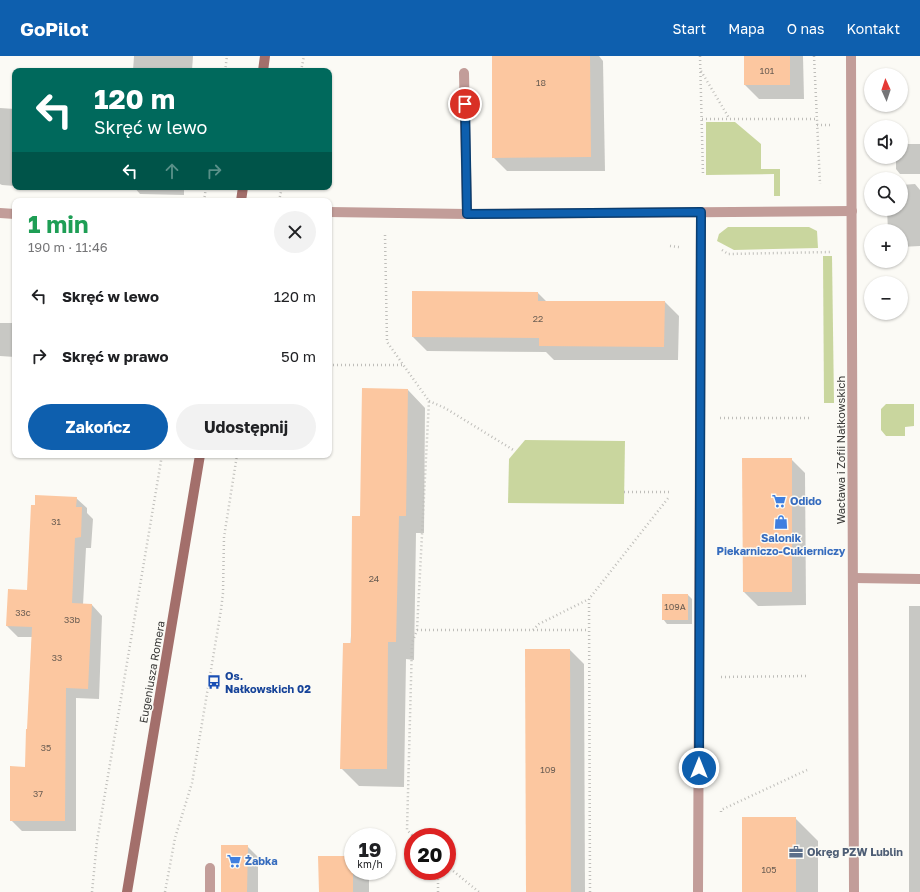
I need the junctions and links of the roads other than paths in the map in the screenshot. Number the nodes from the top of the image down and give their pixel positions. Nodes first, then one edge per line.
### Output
1 (266, 56) edge
2 (851, 56) edge
3 (264, 68) edge
4 (464, 73) dead end
5 (852, 211) junction
6 (332, 212) edge
7 (701, 212) junction
8 (0, 213) edge
9 (12, 214) edge
10 (467, 214) junction
11 (199, 458) edge
12 (854, 578) junction
13 (920, 579) edge
14 (210, 868) dead end
15 (127, 892) edge
16 (210, 892) edge
17 (698, 892) edge
18 (854, 892) edge

1 - 3 street
2 - 5 street, Wacława i Zofii Nałkowskich
4 - 10 street
5 - 7 street
5 - 12 street, Wacława i Zofii Nałkowskich
6 - 10 street
7 - 10 street
7 - 17 street
8 - 9 street
11 - 15 street, Eugeniusza Romera
12 - 13 street
12 - 18 street, Wacława i Zofii Nałkowskich
14 - 16 street

